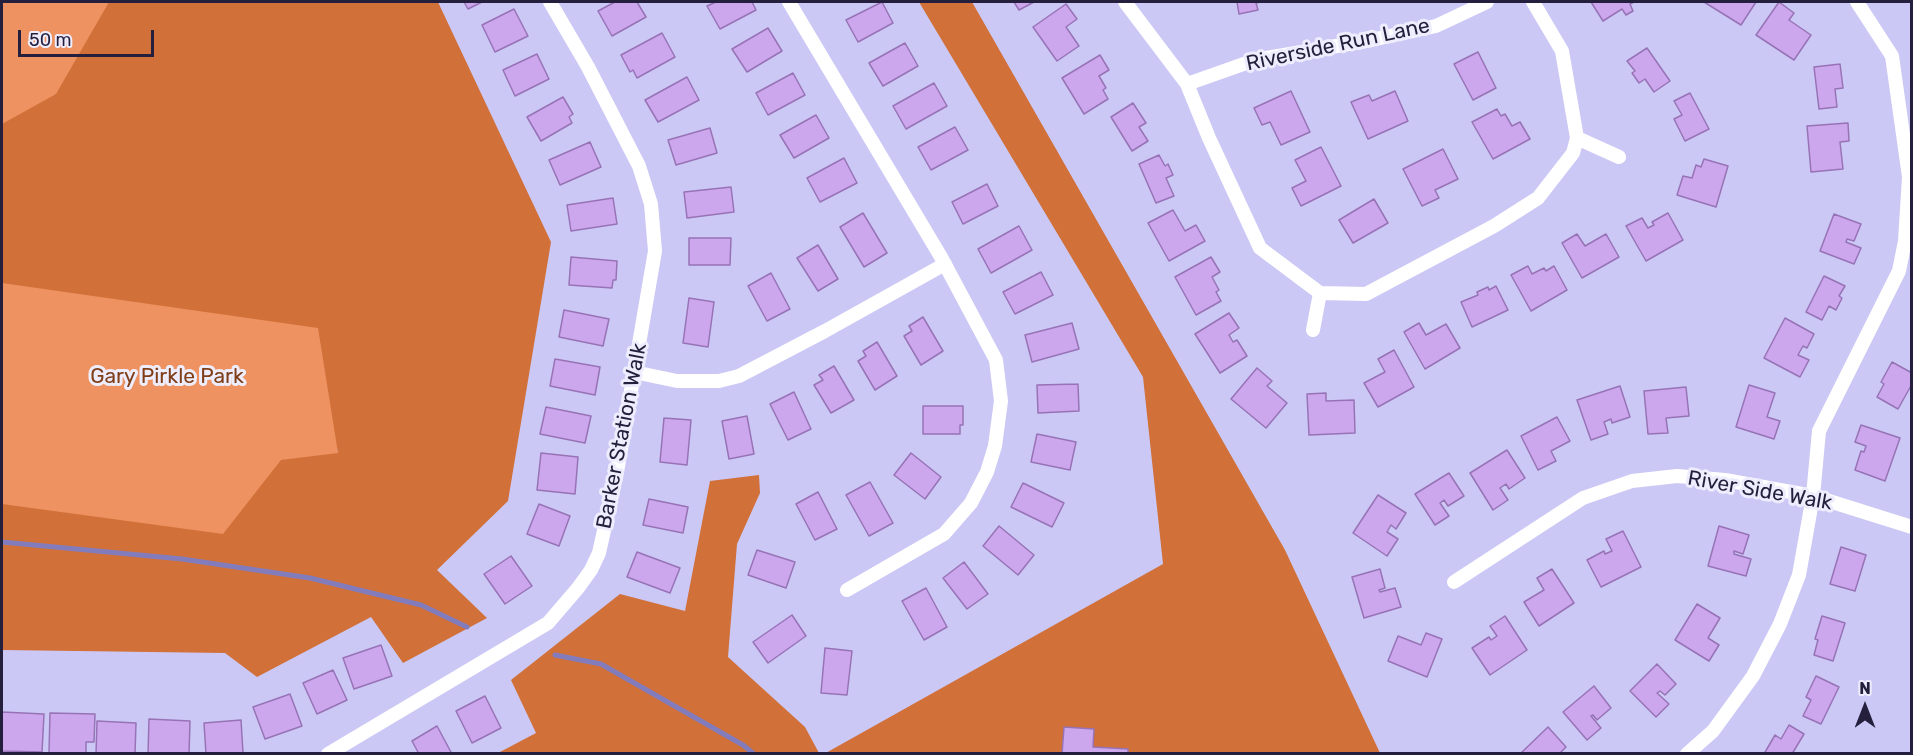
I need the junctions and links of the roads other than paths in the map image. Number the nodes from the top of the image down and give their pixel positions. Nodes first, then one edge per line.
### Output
1 (550, 2) edge
2 (789, 2) edge
3 (1125, 2) edge
4 (1487, 2) edge
5 (1533, 2) edge
6 (1857, 2) edge
7 (1187, 84) junction
8 (1578, 138) junction
9 (1619, 157) dead end
10 (945, 264) junction
11 (1320, 293) junction
12 (1313, 330) dead end
13 (634, 372) junction
14 (1813, 496) junction
15 (1911, 526) edge
16 (1454, 582) dead end
17 (847, 590) dead end
18 (328, 753) edge
19 (1687, 753) edge

1 - 13 street, Barker Station Walk
2 - 10 street
3 - 7 street
4 - 7 street, Riverside Run Lane
5 - 8 street
6 - 14 street
7 - 11 street
8 - 9 street
8 - 11 street
10 - 13 street
10 - 17 street
11 - 12 street
13 - 18 street, Barker Station Walk
14 - 15 street, River Side Walk
14 - 16 street, River Side Walk
14 - 19 street

